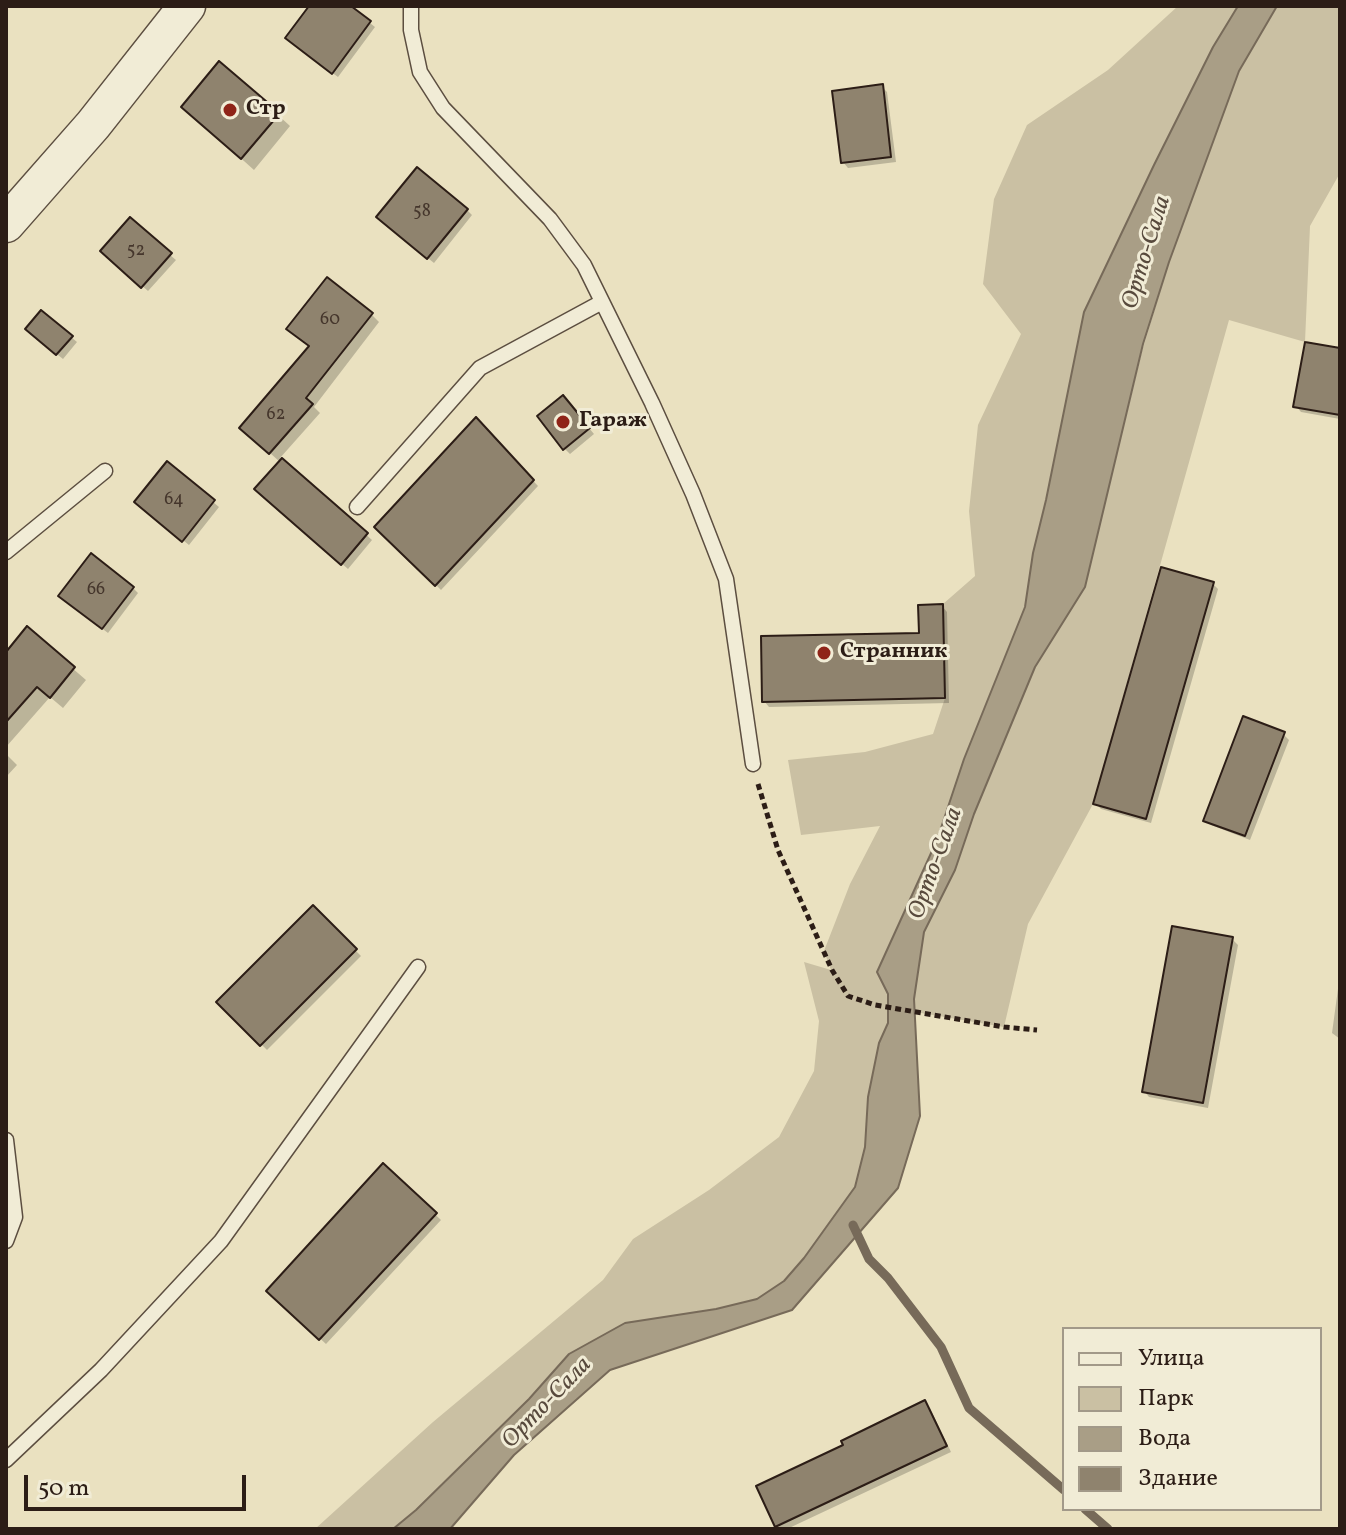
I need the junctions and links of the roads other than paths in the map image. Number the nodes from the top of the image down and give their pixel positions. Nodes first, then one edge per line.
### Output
1 (187, 6) edge
2 (411, 6) edge
3 (6, 224) edge
4 (602, 302) junction
5 (105, 471) dead end
6 (357, 507) dead end
7 (6, 552) edge
8 (753, 764) road end
9 (418, 967) dead end
10 (6, 1140) edge
11 (6, 1241) edge
12 (6, 1460) edge

1 - 3 street
2 - 4 lane
4 - 6 lane
4 - 8 lane
5 - 7 lane
9 - 12 lane
10 - 11 lane

